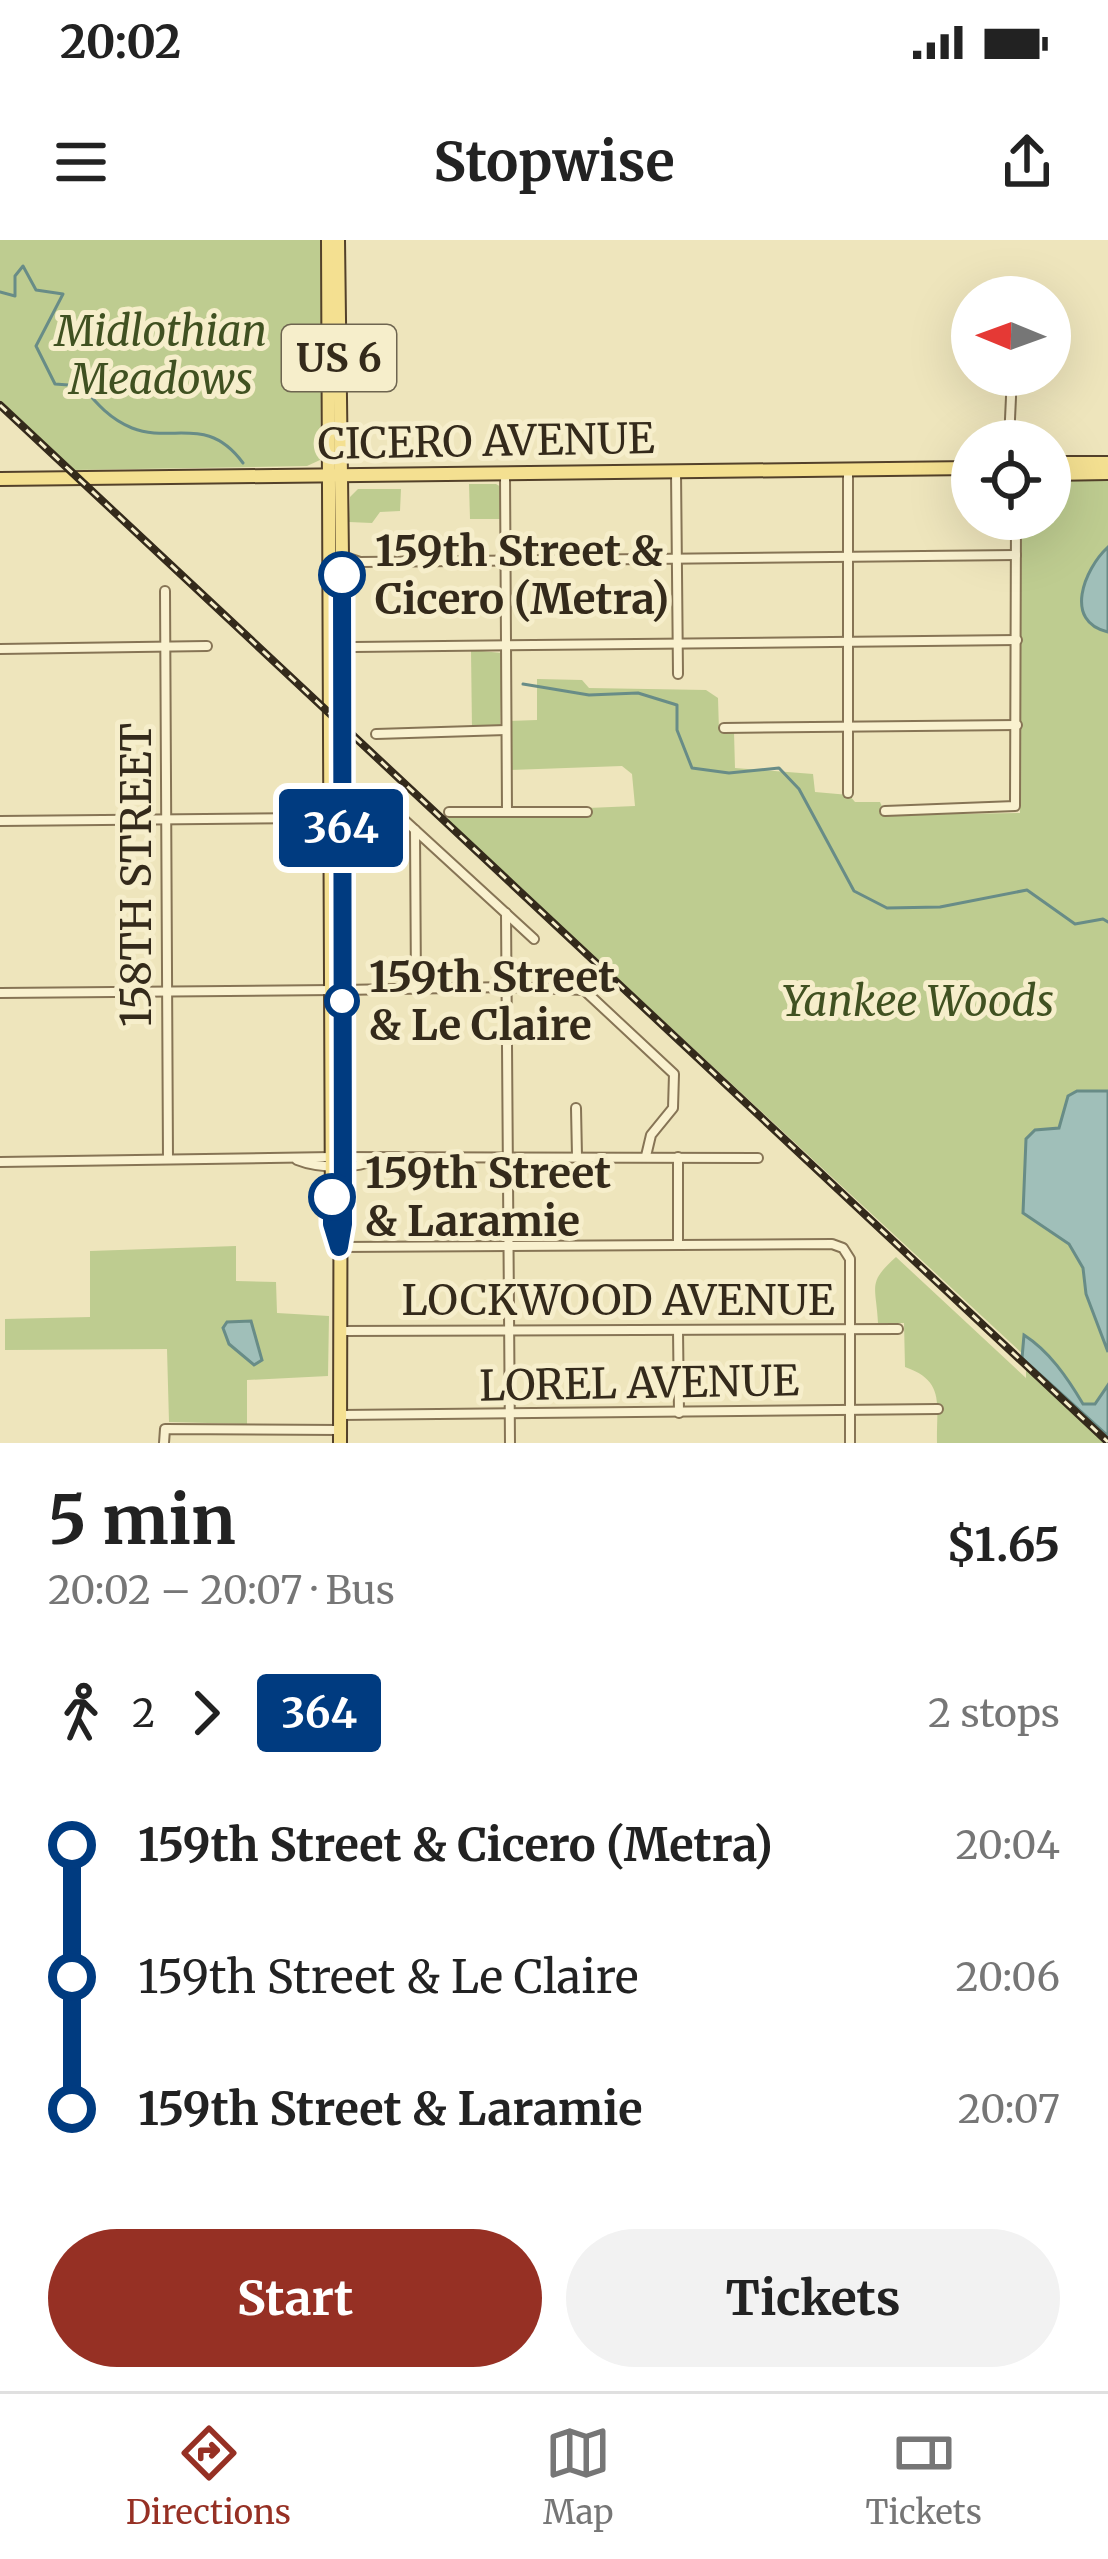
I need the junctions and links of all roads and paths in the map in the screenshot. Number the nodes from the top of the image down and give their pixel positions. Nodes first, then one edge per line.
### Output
1 (328, 240) edge
2 (338, 240) edge
3 (1071, 463) edge
4 (1108, 463) edge
5 (951, 468) edge
6 (848, 470) junction
7 (676, 472) junction
8 (1108, 473) edge
9 (1071, 474) edge
10 (505, 475) junction
11 (336, 476) junction
12 (0, 479) edge
13 (1016, 540) edge
14 (1016, 555) junction
15 (848, 557) junction
16 (676, 558) junction
17 (506, 560) junction
18 (342, 563) junction
19 (165, 591) dead end
20 (1017, 640) junction
21 (848, 641) junction
22 (677, 643) junction
23 (506, 645) junction
24 (166, 646) junction
25 (207, 646) dead end
26 (354, 647) dead end
27 (0, 649) edge
28 (678, 674) dead end
29 (1017, 725) junction
30 (848, 726) junction
31 (724, 728) dead end
32 (506, 730) junction
33 (376, 734) dead end
34 (848, 793) dead end
35 (885, 811) dead end
36 (449, 812) dead end
37 (507, 812) junction
38 (587, 812) dead end
39 (166, 818) junction
40 (311, 818) dead end
41 (402, 818) dead end
42 (0, 821) edge
43 (415, 828) junction
44 (506, 913) junction
45 (534, 938) dead end
46 (507, 987) junction
47 (416, 989) junction
48 (338, 990) junction
49 (166, 992) junction
50 (0, 993) edge
51 (576, 1108) dead end
52 (577, 1156) junction
53 (646, 1156) junction
54 (678, 1156) junction
55 (508, 1157) junction
56 (758, 1158) dead end
57 (168, 1160) junction
58 (337, 1161) junction
59 (0, 1162) edge
60 (678, 1245) junction
61 (509, 1246) junction
62 (339, 1247) junction
63 (851, 1329) junction
64 (898, 1329) dead end
65 (508, 1330) junction
66 (678, 1330) junction
67 (339, 1331) junction
68 (938, 1409) dead end
69 (850, 1410) junction
70 (679, 1413) junction
71 (340, 1414) junction
72 (510, 1414) junction
73 (340, 1437) edge
74 (164, 1443) edge
75 (510, 1443) edge
76 (850, 1443) edge

1 - 11 main road, US 6
2 - 11 main road, US 6
3 - 4 main road
5 - 6 main road, CICERO AVENUE
6 - 7 main road, CICERO AVENUE
6 - 15 street
7 - 10 main road, CICERO AVENUE
7 - 16 street
8 - 9 main road
10 - 11 main road, CICERO AVENUE
10 - 17 street
11 - 12 main road, CICERO AVENUE
11 - 18 main road, US 6
11 - 48 main road, US 6
13 - 14 street
14 - 15 street
14 - 20 street
15 - 16 street
15 - 21 street
16 - 17 street
16 - 22 street
17 - 18 street
17 - 23 street
18 - 48 main road, US 6
19 - 24 street, 158TH STREET
20 - 21 street
20 - 29 street
21 - 22 street
21 - 30 street
22 - 23 street
22 - 28 street
23 - 26 street
23 - 32 street
24 - 25 street
24 - 27 street
24 - 39 street, 158TH STREET
29 - 30 street
29 - 35 street
30 - 31 street
30 - 34 street
32 - 33 street
32 - 37 street
36 - 37 street
37 - 38 street
39 - 40 street
39 - 42 street
39 - 49 street, 158TH STREET
41 - 43 street
43 - 44 street
43 - 47 street
44 - 45 street
44 - 46 street
46 - 47 street
46 - 53 street
46 - 55 street
47 - 48 street
48 - 49 street
48 - 58 main road, US 6
49 - 50 street
49 - 57 street, 158TH STREET
51 - 52 street
52 - 53 street
52 - 55 street
53 - 54 street
54 - 56 street
54 - 60 street
55 - 58 street
55 - 61 street
57 - 58 street
57 - 59 street
58 - 62 main road, US 6
60 - 61 street
60 - 63 street
61 - 62 street
61 - 65 street
62 - 67 main road, US 6
63 - 64 street, LOCKWOOD AVENUE
63 - 66 street, LOCKWOOD AVENUE
63 - 69 street
65 - 66 street, LOCKWOOD AVENUE
65 - 67 street, LOCKWOOD AVENUE
65 - 72 street
66 - 70 street
67 - 71 main road, US 6
68 - 69 street, LOREL AVENUE
69 - 70 street, LOREL AVENUE
69 - 76 street
70 - 72 street, LOREL AVENUE
71 - 72 street, LOREL AVENUE
71 - 73 main road, US 6
72 - 75 street
73 - 74 street

